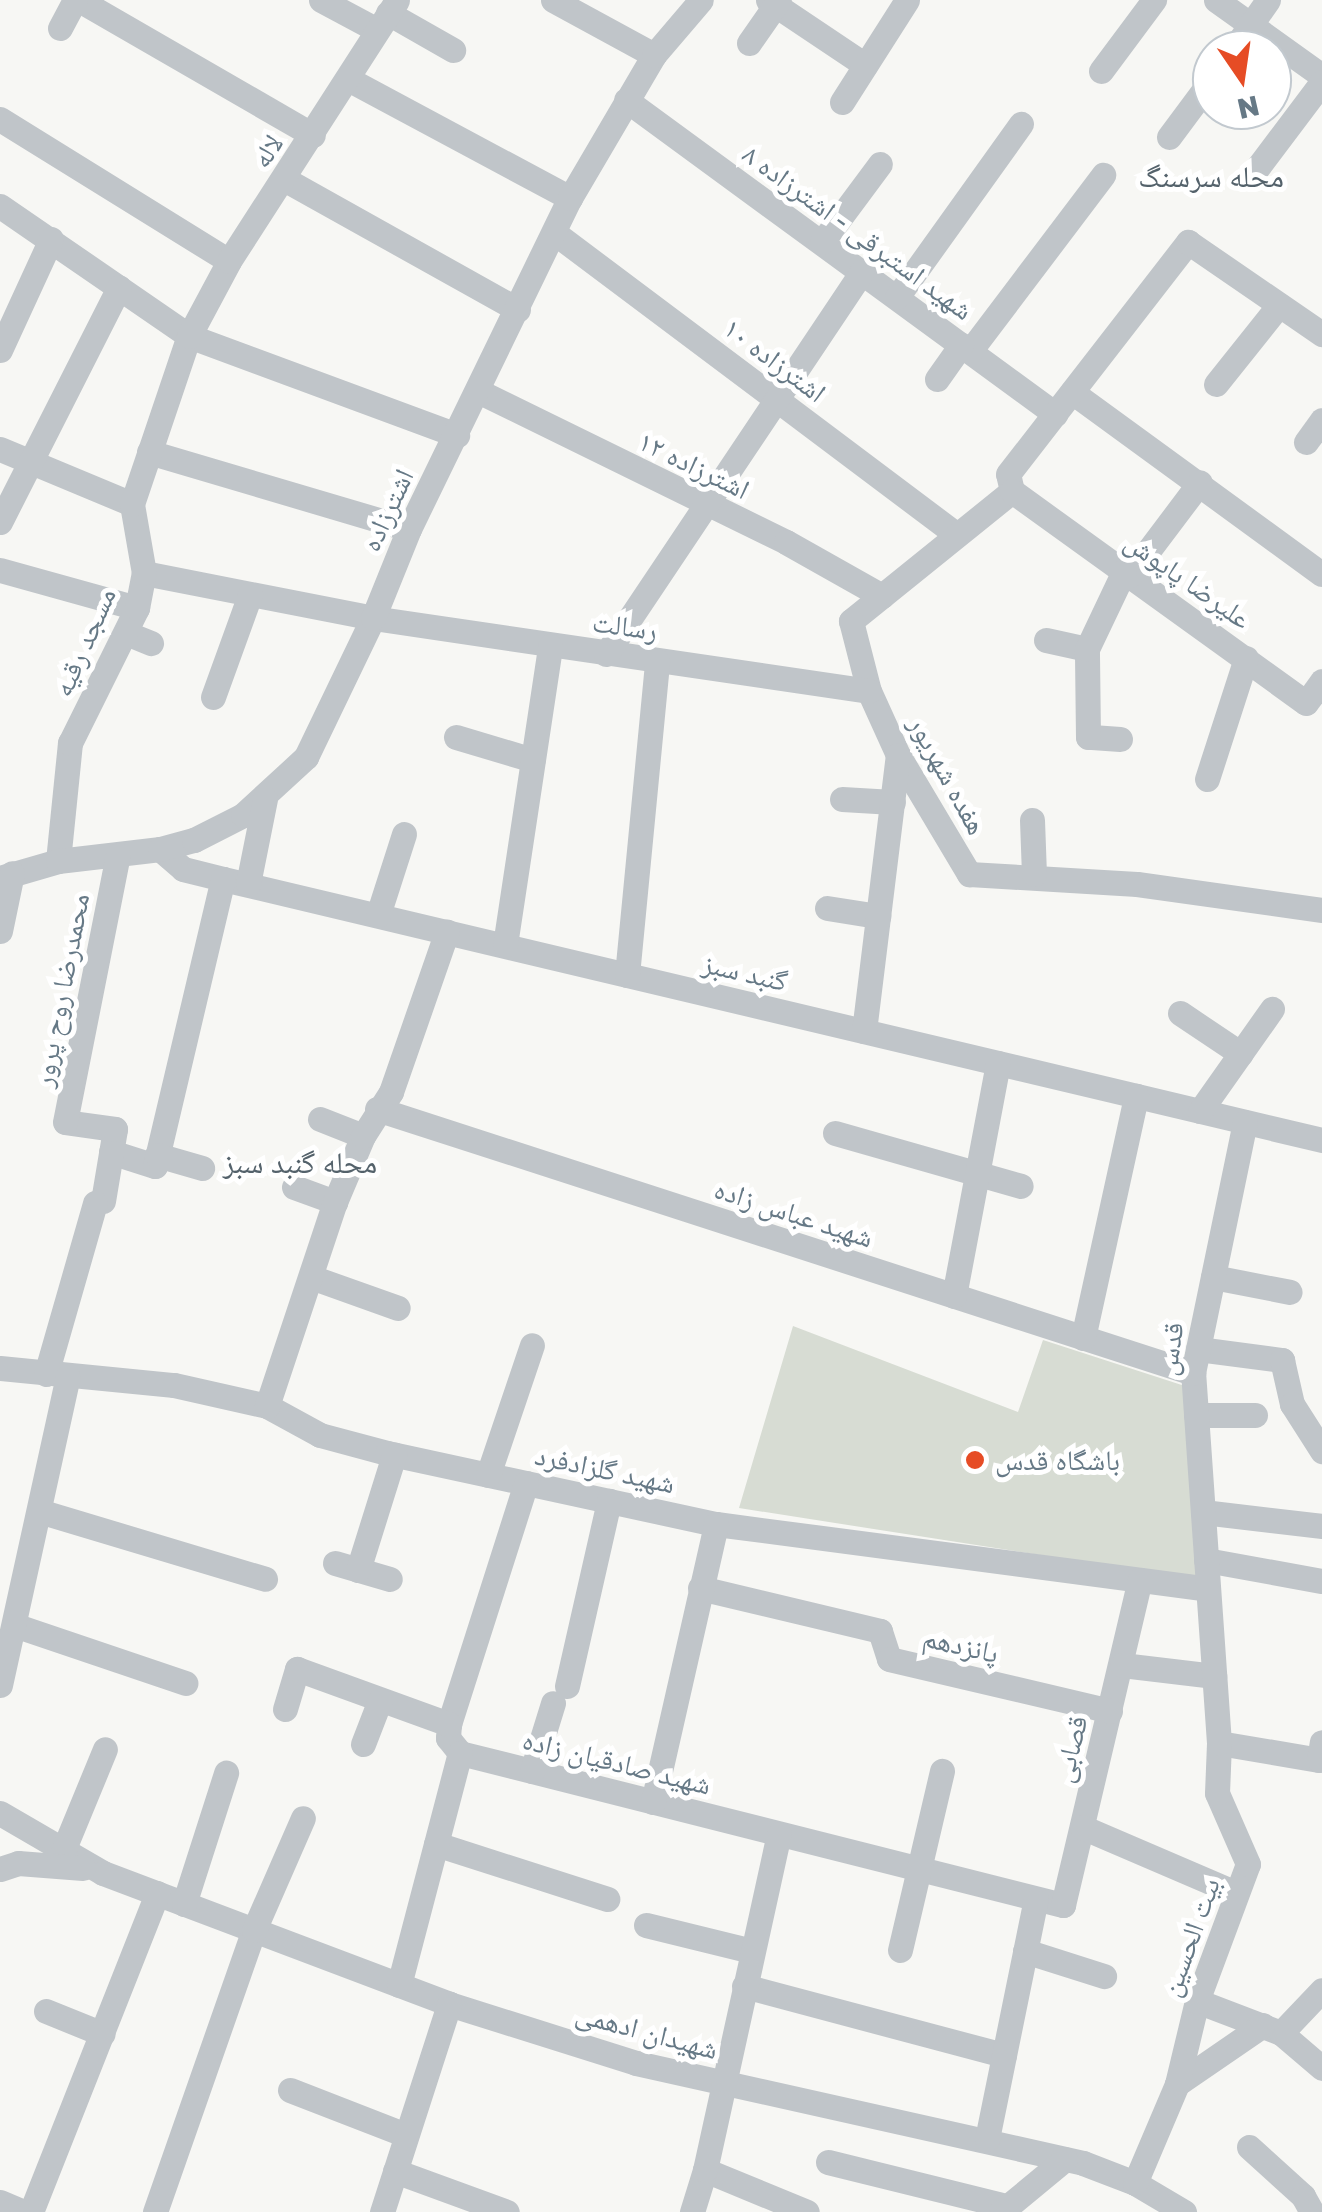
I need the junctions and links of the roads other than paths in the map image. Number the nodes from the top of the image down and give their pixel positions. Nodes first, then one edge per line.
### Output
1 (77, 0) edge
2 (320, 0) edge
3 (701, 0) edge
4 (907, 0) edge
5 (1154, 0) edge
6 (1216, 0) edge
7 (1268, 0) edge
8 (556, 1) edge
9 (774, 2) edge
10 (387, 14) edge
11 (1252, 25) junction
12 (60, 28) dead end
13 (1248, 30) edge
14 (749, 43) dead end
15 (453, 50) dead end
16 (654, 55) junction
17 (865, 64) junction
18 (1101, 71) dead end
19 (348, 79) junction
20 (1322, 79) edge
21 (626, 100) junction
22 (842, 102) dead end
23 (1192, 106) edge
24 (0, 119) edge
25 (1022, 124) dead end
26 (314, 135) junction
27 (1169, 137) dead end
28 (880, 164) dead end
29 (1252, 174) dead end
30 (1102, 176) dead end
31 (284, 179) junction
32 (570, 198) junction
33 (0, 206) edge
34 (556, 234) junction
35 (51, 238) junction
36 (822, 242) junction
37 (229, 261) junction
38 (862, 272) junction
39 (119, 287) junction
40 (897, 296) junction
41 (1280, 305) junction
42 (518, 310) junction
43 (1322, 334) edge
44 (189, 336) junction
45 (966, 348) junction
46 (0, 350) edge
47 (937, 379) dead end
48 (1216, 384) dead end
49 (478, 391) junction
50 (1072, 392) junction
51 (776, 398) junction
52 (1054, 414) junction
53 (1322, 420) edge
54 (457, 435) junction
55 (1306, 442) dead end
56 (0, 448) edge
57 (149, 452) junction
58 (30, 461) junction
59 (1200, 482) junction
60 (1012, 491) junction
61 (132, 504) junction
62 (703, 504) junction
63 (0, 522) edge
64 (409, 529) junction
65 (957, 536) junction
66 (144, 573) junction
67 (1127, 573) junction
68 (1322, 574) edge
69 (2, 575) edge
70 (250, 595) junction
71 (882, 596) junction
72 (137, 608) junction
73 (373, 618) junction
74 (126, 633) junction
75 (1046, 640) dead end
76 (151, 642) dead end
77 (550, 646) junction
78 (1087, 649) junction
79 (606, 654) junction
80 (1246, 658) junction
81 (657, 661) junction
82 (1322, 681) edge
83 (869, 690) junction
84 (213, 697) dead end
85 (456, 738) dead end
86 (1120, 739) dead end
87 (898, 756) junction
88 (533, 760) junction
89 (1207, 779) dead end
90 (265, 799) junction
91 (842, 799) dead end
92 (892, 802) junction
93 (1032, 820) dead end
94 (404, 834) dead end
95 (160, 849) junction
96 (118, 855) junction
97 (58, 860) junction
98 (1034, 874) junction
99 (6, 876) edge
100 (235, 882) junction
101 (827, 908) dead end
102 (1322, 910) edge
103 (378, 915) junction
104 (878, 916) junction
105 (0, 931) edge
106 (447, 932) junction
107 (505, 946) junction
108 (627, 974) junction
109 (1272, 1009) dead end
110 (1180, 1013) dead end
111 (864, 1031) junction
112 (1241, 1054) junction
113 (998, 1063) junction
114 (1136, 1096) junction
115 (377, 1109) junction
116 (1200, 1111) junction
117 (320, 1119) dead end
118 (1245, 1122) junction
119 (836, 1133) dead end
120 (363, 1136) junction
121 (1322, 1140) edge
122 (110, 1152) junction
123 (158, 1155) junction
124 (202, 1168) dead end
125 (977, 1174) junction
126 (1021, 1186) dead end
127 (294, 1188) dead end
128 (335, 1202) junction
129 (311, 1277) junction
130 (1213, 1277) junction
131 (1290, 1292) dead end
132 (954, 1296) junction
133 (398, 1308) dead end
134 (1083, 1338) junction
135 (532, 1345) dead end
136 (1196, 1361) junction
137 (0, 1368) edge
138 (57, 1375) junction
139 (268, 1406) junction
140 (1196, 1414) junction
141 (1256, 1416) dead end
142 (1322, 1452) edge
143 (394, 1454) junction
144 (488, 1475) junction
145 (526, 1483) junction
146 (609, 1501) junction
147 (40, 1510) junction
148 (1203, 1512) junction
149 (716, 1524) junction
150 (1322, 1526) edge
151 (1206, 1560) junction
152 (265, 1579) dead end
153 (390, 1579) dead end
154 (1140, 1580) junction
155 (1322, 1581) edge
156 (700, 1588) junction
157 (1208, 1589) junction
158 (14, 1625) junction
159 (1122, 1666) junction
160 (1214, 1676) junction
161 (185, 1683) dead end
162 (0, 1686) edge
163 (380, 1700) junction
164 (285, 1709) dead end
165 (1110, 1712) junction
166 (449, 1724) junction
167 (1322, 1742) edge
168 (1219, 1743) junction
169 (363, 1744) dead end
170 (105, 1749) dead end
171 (460, 1753) junction
172 (532, 1771) junction
173 (942, 1771) dead end
174 (226, 1773) dead end
175 (654, 1802) junction
176 (0, 1813) edge
177 (303, 1818) dead end
178 (1082, 1827) junction
179 (779, 1834) junction
180 (436, 1844) junction
181 (63, 1851) junction
182 (0, 1870) edge
183 (920, 1870) junction
184 (103, 1872) junction
185 (157, 1893) junction
186 (1236, 1894) junction
187 (606, 1899) dead end
188 (1036, 1899) junction
189 (184, 1904) junction
190 (646, 1926) dead end
191 (254, 1930) junction
192 (752, 1950) junction
193 (900, 1950) dead end
194 (1025, 1951) junction
195 (1104, 1976) dead end
196 (399, 1985) junction
197 (744, 1986) junction
198 (1322, 1990) edge
199 (1197, 2001) junction
200 (449, 2004) junction
201 (46, 2011) dead end
202 (1272, 2029) junction
203 (104, 2034) junction
204 (1004, 2054) junction
205 (1322, 2068) edge
206 (722, 2082) junction
207 (1177, 2084) junction
208 (290, 2090) dead end
209 (406, 2135) junction
210 (987, 2139) junction
211 (1249, 2147) dead end
212 (1066, 2159) junction
213 (828, 2162) dead end
214 (706, 2170) junction
215 (395, 2171) junction
216 (1136, 2184) junction
217 (0, 2202) edge
218 (1004, 2209) edge
219 (23, 2212) edge
220 (31, 2212) edge
221 (154, 2212) edge
222 (382, 2212) edge
223 (508, 2212) edge
224 (692, 2212) edge
225 (806, 2212) edge
226 (1184, 2212) edge
227 (1312, 2212) edge

1 - 12 street
1 - 26 street
2 - 10 street
3 - 16 street, اشترزاده
4 - 17 street
5 - 18 street
6 - 11 street
7 - 11 street
8 - 16 street
9 - 14 street
9 - 17 street
10 - 15 street
10 - 19 street, لاله
11 - 13 street
11 - 20 street
16 - 21 street, اشترزاده
17 - 22 street
19 - 26 street, لاله
19 - 32 street
20 - 29 street
21 - 32 street, اشترزاده
21 - 36 street, شهید استبرقی - اشترزاده ۸
23 - 27 street
24 - 37 street
25 - 40 street
26 - 31 street, لاله
28 - 36 street
30 - 45 street
31 - 37 street, لاله
31 - 42 street
32 - 34 street, اشترزاده
33 - 35 street
34 - 42 street, اشترزاده
34 - 51 street, اشترزاده ۱۰
35 - 39 street
35 - 46 street
36 - 38 street, شهید استبرقی - اشترزاده ۸
37 - 44 street, لاله
38 - 40 street, شهید استبرقی - اشترزاده ۸
38 - 51 street
39 - 44 street
39 - 58 street
40 - 45 street, شهید استبرقی - اشترزاده ۸
41 - 43 street
41 - 48 street
41 - 50 street
42 - 49 street, اشترزاده
44 - 54 street
44 - 57 street, مسجد رقیه
45 - 47 street
45 - 52 street, شهید استبرقی - اشترزاده ۸
49 - 54 street, اشترزاده
49 - 62 street, اشترزاده ۱۲
50 - 52 street
50 - 59 street
51 - 62 street
51 - 65 street, اشترزاده ۱۰
52 - 60 street
53 - 55 street
54 - 64 street, اشترزاده
56 - 58 street
57 - 61 street, مسجد رقیه
57 - 64 street
58 - 61 street
58 - 63 street
59 - 67 street
59 - 68 street
60 - 65 street, هفده شهریور
60 - 67 street, علیرضا پاپوش
61 - 66 street, مسجد رقیه
62 - 71 street, اشترزاده ۱۲
62 - 79 street
64 - 73 street, اشترزاده
65 - 71 street, هفده شهریور
66 - 70 street, رسالت
66 - 72 street, مسجد رقیه
67 - 78 street
67 - 80 street, علیرضا پاپوش
69 - 72 street
70 - 73 street, رسالت
70 - 84 street
71 - 83 street, هفده شهریور
72 - 74 street, مسجد رقیه
73 - 77 street, رسالت
73 - 90 street, اشترزاده
74 - 76 street
74 - 97 street, مسجد رقیه
75 - 78 street
77 - 79 street, رسالت
77 - 88 street
78 - 86 street
79 - 81 street, رسالت
80 - 82 street, علیرضا پاپوش
80 - 89 street
81 - 83 street, رسالت
81 - 108 street
83 - 87 street, هفده شهریور
85 - 88 street
87 - 92 street
87 - 98 street, هفده شهریور
88 - 107 street
90 - 95 street, اشترزاده
90 - 100 street
91 - 92 street
92 - 104 street
93 - 98 street
94 - 103 street
95 - 96 street, اشترزاده
95 - 100 street, گنبد سبز
96 - 97 street, اشترزاده
96 - 122 street, محمدرضا روح پرور
97 - 99 street, اشترزاده
98 - 102 street, هفده شهریور
99 - 105 street
100 - 103 street, گنبد سبز
100 - 123 street
101 - 104 street
103 - 106 street, گنبد سبز
104 - 111 street
106 - 107 street, گنبد سبز
106 - 115 street
107 - 108 street, گنبد سبز
108 - 111 street, گنبد سبز
109 - 112 street
110 - 112 street
111 - 113 street, گنبد سبز
112 - 116 street
113 - 114 street, گنبد سبز
113 - 125 street
114 - 116 street, گنبد سبز
114 - 134 street
115 - 120 street
115 - 132 street, شهید عباس زاده
116 - 118 street, گنبد سبز
117 - 120 street
118 - 121 street, گنبد سبز
118 - 130 street, قدس
119 - 125 street
120 - 128 street
122 - 123 street
122 - 138 street
123 - 124 street
125 - 126 street
125 - 132 street
127 - 128 street
128 - 129 street
129 - 133 street
129 - 139 street
130 - 131 street
130 - 136 street, قدس
132 - 134 street, شهید عباس زاده
134 - 136 street, شهید عباس زاده
135 - 144 street
136 - 140 street, قدس
136 - 142 street, شهید عباس زاده
137 - 138 street, شهید گلزادفرد
138 - 139 street, شهید گلزادفرد
138 - 147 street
139 - 143 street, شهید گلزادفرد
140 - 141 street
140 - 148 street, قدس
143 - 144 street, شهید گلزادفرد
143 - 153 street
144 - 145 street, شهید گلزادفرد
145 - 146 street, شهید گلزادفرد
145 - 166 street
146 - 149 street, شهید گلزادفرد
146 - 172 street
147 - 152 street
147 - 158 street
148 - 150 street
148 - 151 street, قدس
149 - 154 street, شهید گلزادفرد
149 - 156 street
151 - 155 street
151 - 157 street, قدس
154 - 157 street, شهید گلزادفرد
154 - 159 street, قصابی
156 - 165 street, پانزدهم
156 - 175 street
157 - 160 street, بیت الحسین
158 - 161 street
158 - 162 street
159 - 160 street
159 - 165 street, قصابی
160 - 168 street, بیت الحسین
163 - 164 street
163 - 166 street
163 - 169 street
165 - 178 street, قصابی
166 - 171 street
167 - 168 street
168 - 186 street, بیت الحسین
170 - 181 street
171 - 172 street, شهید صادقیان زاده
171 - 180 street
172 - 175 street, شهید صادقیان زاده
173 - 183 street
174 - 189 street
175 - 179 street, شهید صادقیان زاده
176 - 181 street
177 - 191 street
178 - 186 street
178 - 188 street, قصابی
179 - 183 street, شهید صادقیان زاده
179 - 192 street
180 - 187 street
180 - 196 street
181 - 184 street
182 - 184 street
183 - 188 street, شهید صادقیان زاده
183 - 193 street
184 - 185 street, شهیدان ادهمی
185 - 189 street, شهیدان ادهمی
185 - 203 street
186 - 199 street, بیت الحسین
188 - 194 street
189 - 191 street, شهیدان ادهمی
190 - 192 street
191 - 196 street, شهیدان ادهمی
191 - 221 street
192 - 197 street
194 - 195 street
194 - 204 street
196 - 200 street, شهیدان ادهمی
197 - 204 street
197 - 206 street
198 - 202 street
199 - 202 street
199 - 207 street, بیت الحسین
200 - 206 street, شهیدان ادهمی
200 - 209 street
201 - 203 street
202 - 205 street
202 - 207 street
203 - 220 street
204 - 210 street
206 - 210 street, شهیدان ادهمی
206 - 214 street
207 - 216 street, بیت الحسین
208 - 209 street
209 - 215 street
210 - 212 street, شهیدان ادهمی
211 - 227 street
212 - 216 street, شهیدان ادهمی
212 - 218 street
213 - 218 street
214 - 224 street
214 - 225 street
215 - 222 street
215 - 223 street
216 - 226 street, شهیدان ادهمی
217 - 219 street

